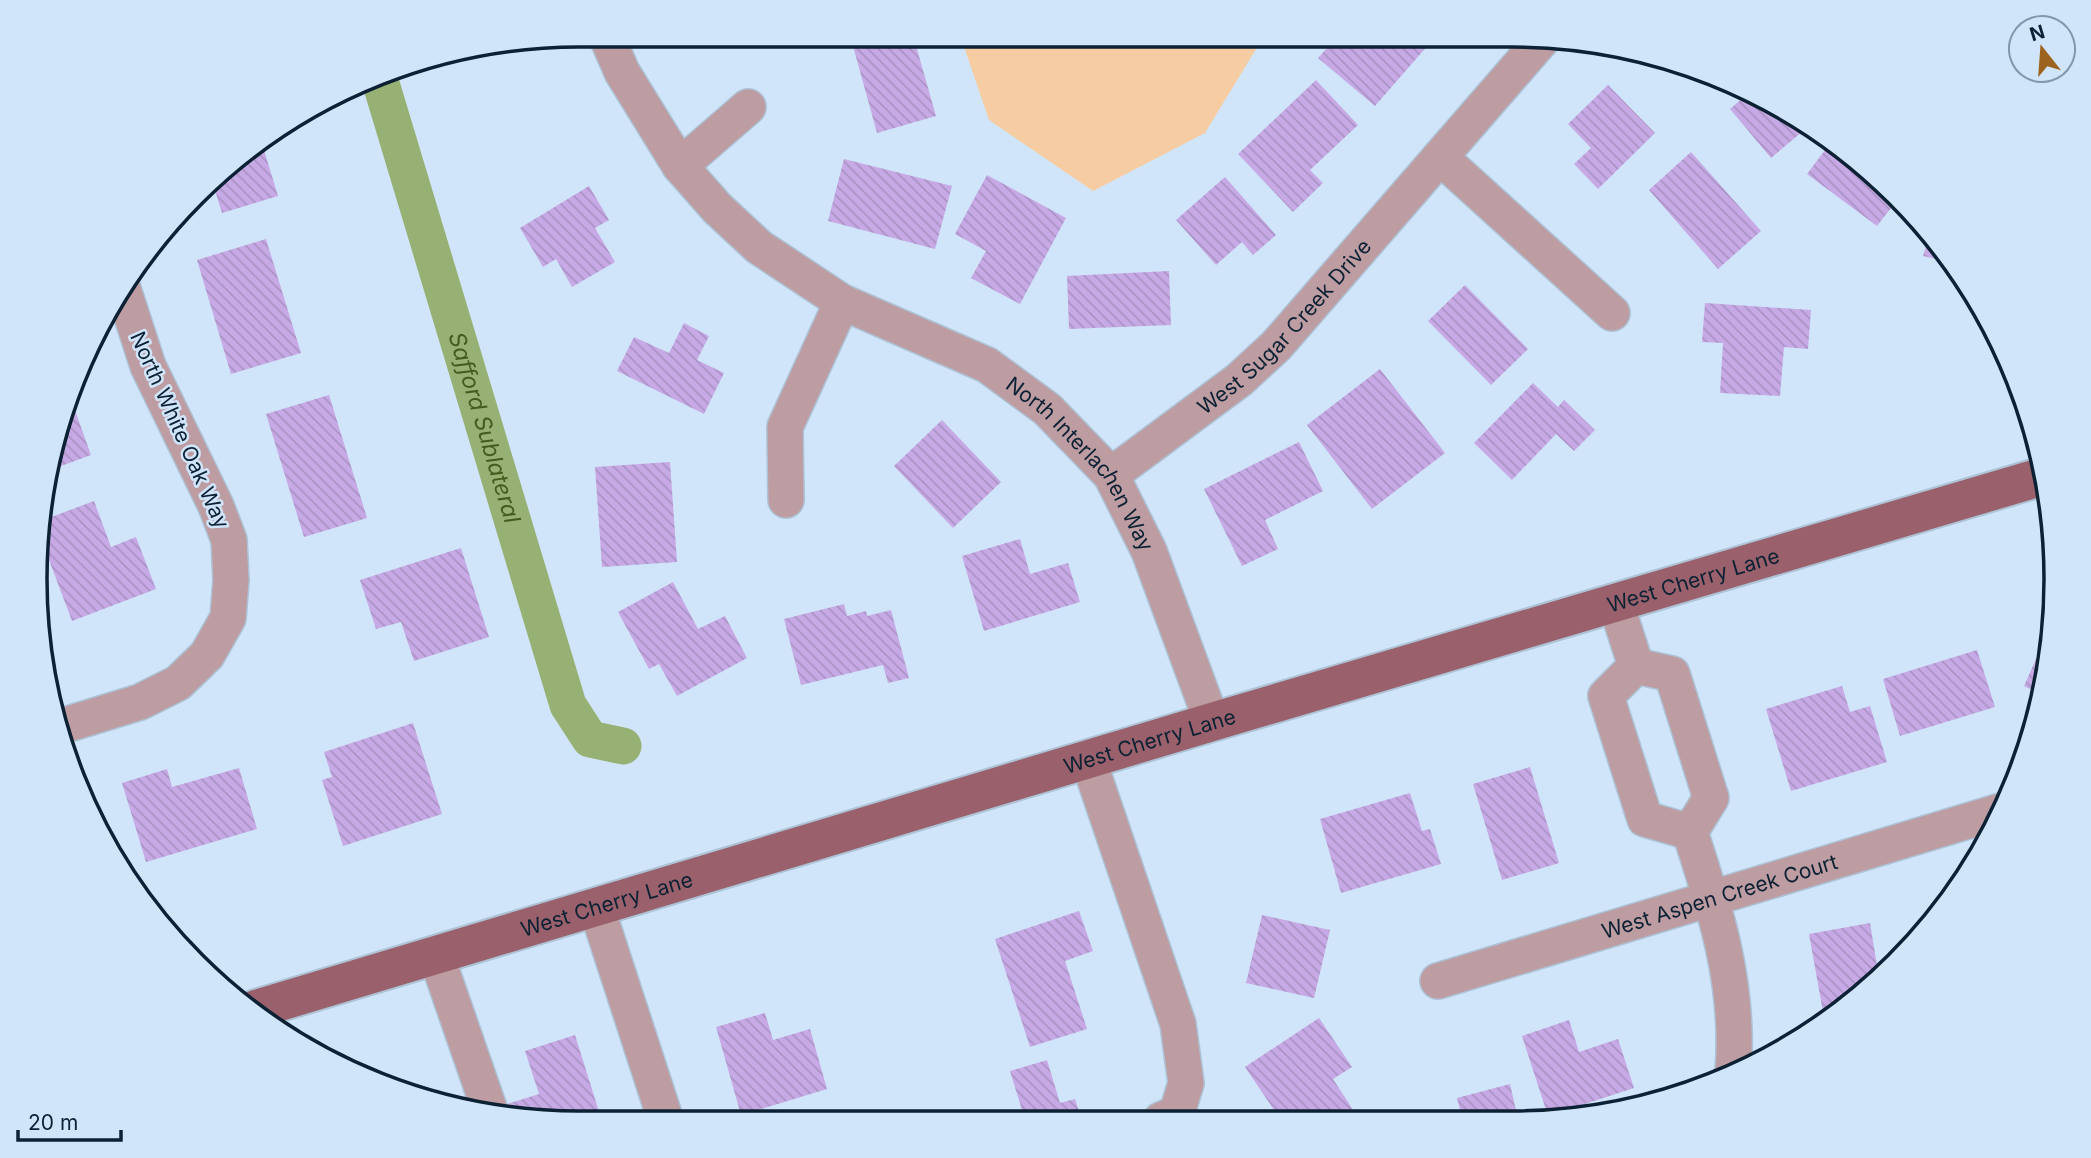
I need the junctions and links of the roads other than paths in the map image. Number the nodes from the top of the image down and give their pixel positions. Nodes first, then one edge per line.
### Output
1 (611, 47) edge
2 (1535, 48) edge
3 (748, 107) dead end
4 (1440, 157) junction
5 (680, 166) junction
6 (127, 300) edge
7 (842, 302) junction
8 (1612, 313) dead end
9 (1111, 475) junction
10 (2035, 479) edge
11 (786, 500) dead end
12 (1616, 604) junction
13 (1636, 666) junction
14 (1212, 722) junction
15 (67, 724) edge
16 (1088, 759) junction
17 (1989, 815) edge
18 (1690, 832) junction
19 (1712, 898) junction
20 (596, 906) junction
21 (436, 954) junction
22 (1438, 981) dead end
23 (263, 1007) edge
24 (1733, 1062) edge
25 (487, 1103) edge
26 (663, 1111) edge
27 (1178, 1111) edge

1 - 5 street, North Interlachen Way
2 - 4 street, West Sugar Creek Drive
3 - 5 street
4 - 8 street
4 - 9 street, West Sugar Creek Drive
5 - 7 street, North Interlachen Way
6 - 15 street, North White Oak Way
7 - 9 street, North Interlachen Way
7 - 11 street
9 - 14 street, North Interlachen Way
10 - 12 main road, West Cherry Lane
12 - 13 street
12 - 14 main road, West Cherry Lane
13 - 18 street
13 - 18 street
14 - 16 main road, West Cherry Lane
16 - 20 main road, West Cherry Lane
16 - 27 street
17 - 19 street, West Aspen Creek Court
18 - 19 street
19 - 22 street, West Aspen Creek Court
19 - 24 street
20 - 21 main road, West Cherry Lane
20 - 26 street
21 - 23 main road, West Cherry Lane
21 - 25 street

